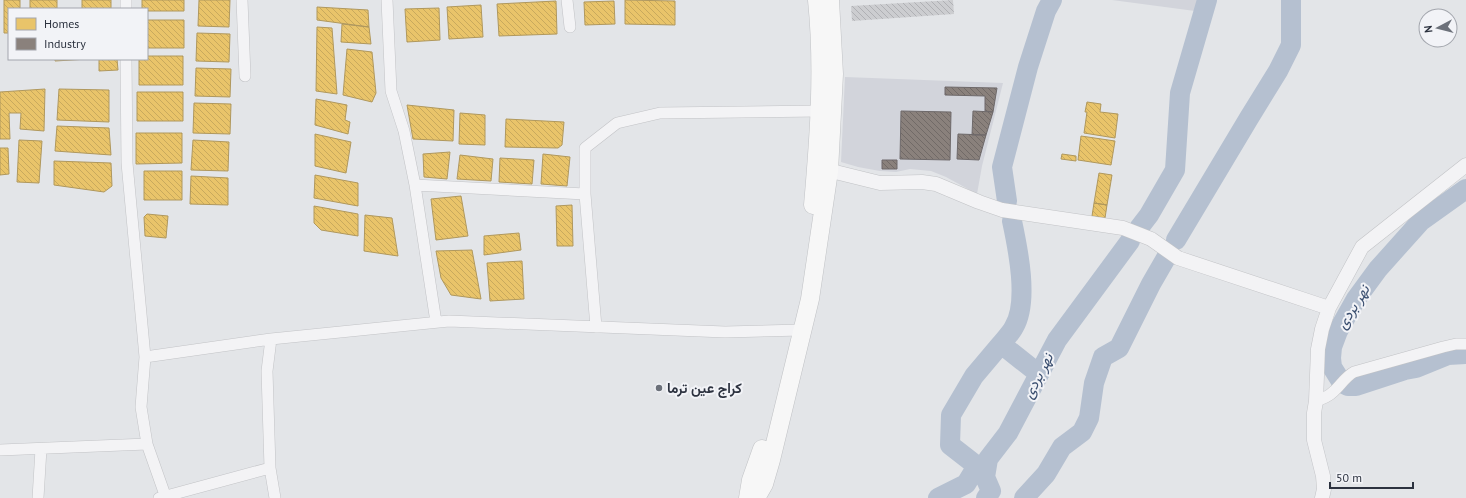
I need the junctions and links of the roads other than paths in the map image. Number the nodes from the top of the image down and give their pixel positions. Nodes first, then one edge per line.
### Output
1 (242, 0) edge
2 (387, 0) edge
3 (567, 0) edge
4 (817, 0) edge
5 (830, 0) edge
6 (570, 27) dead end
7 (126, 60) edge
8 (245, 76) dead end
9 (820, 110) junction
10 (1466, 164) edge
11 (823, 169) junction
12 (415, 186) junction
13 (585, 194) junction
14 (1329, 308) junction
15 (436, 322) junction
16 (596, 327) junction
17 (796, 331) junction
18 (271, 339) junction
19 (1466, 344) edge
20 (145, 357) junction
21 (1316, 401) junction
22 (147, 444) junction
23 (41, 449) junction
24 (0, 450) edge
25 (270, 468) junction
26 (162, 497) edge
27 (38, 498) edge
28 (275, 498) edge
29 (748, 498) edge
30 (756, 498) edge
31 (1322, 498) edge

1 - 8 street
2 - 12 street
3 - 6 street
4 - 9 main road
5 - 11 main road
7 - 20 street
9 - 11 main road
9 - 13 street
10 - 14 street
11 - 14 street
11 - 17 main road
12 - 13 street
12 - 15 street
13 - 16 street
14 - 21 street
15 - 16 street
15 - 18 street
16 - 17 street
17 - 29 main road
17 - 30 main road
18 - 20 street
18 - 25 street
19 - 21 street
20 - 22 street
21 - 31 street
22 - 23 street
22 - 26 street
23 - 24 street
23 - 27 street
25 - 26 street
25 - 28 street

